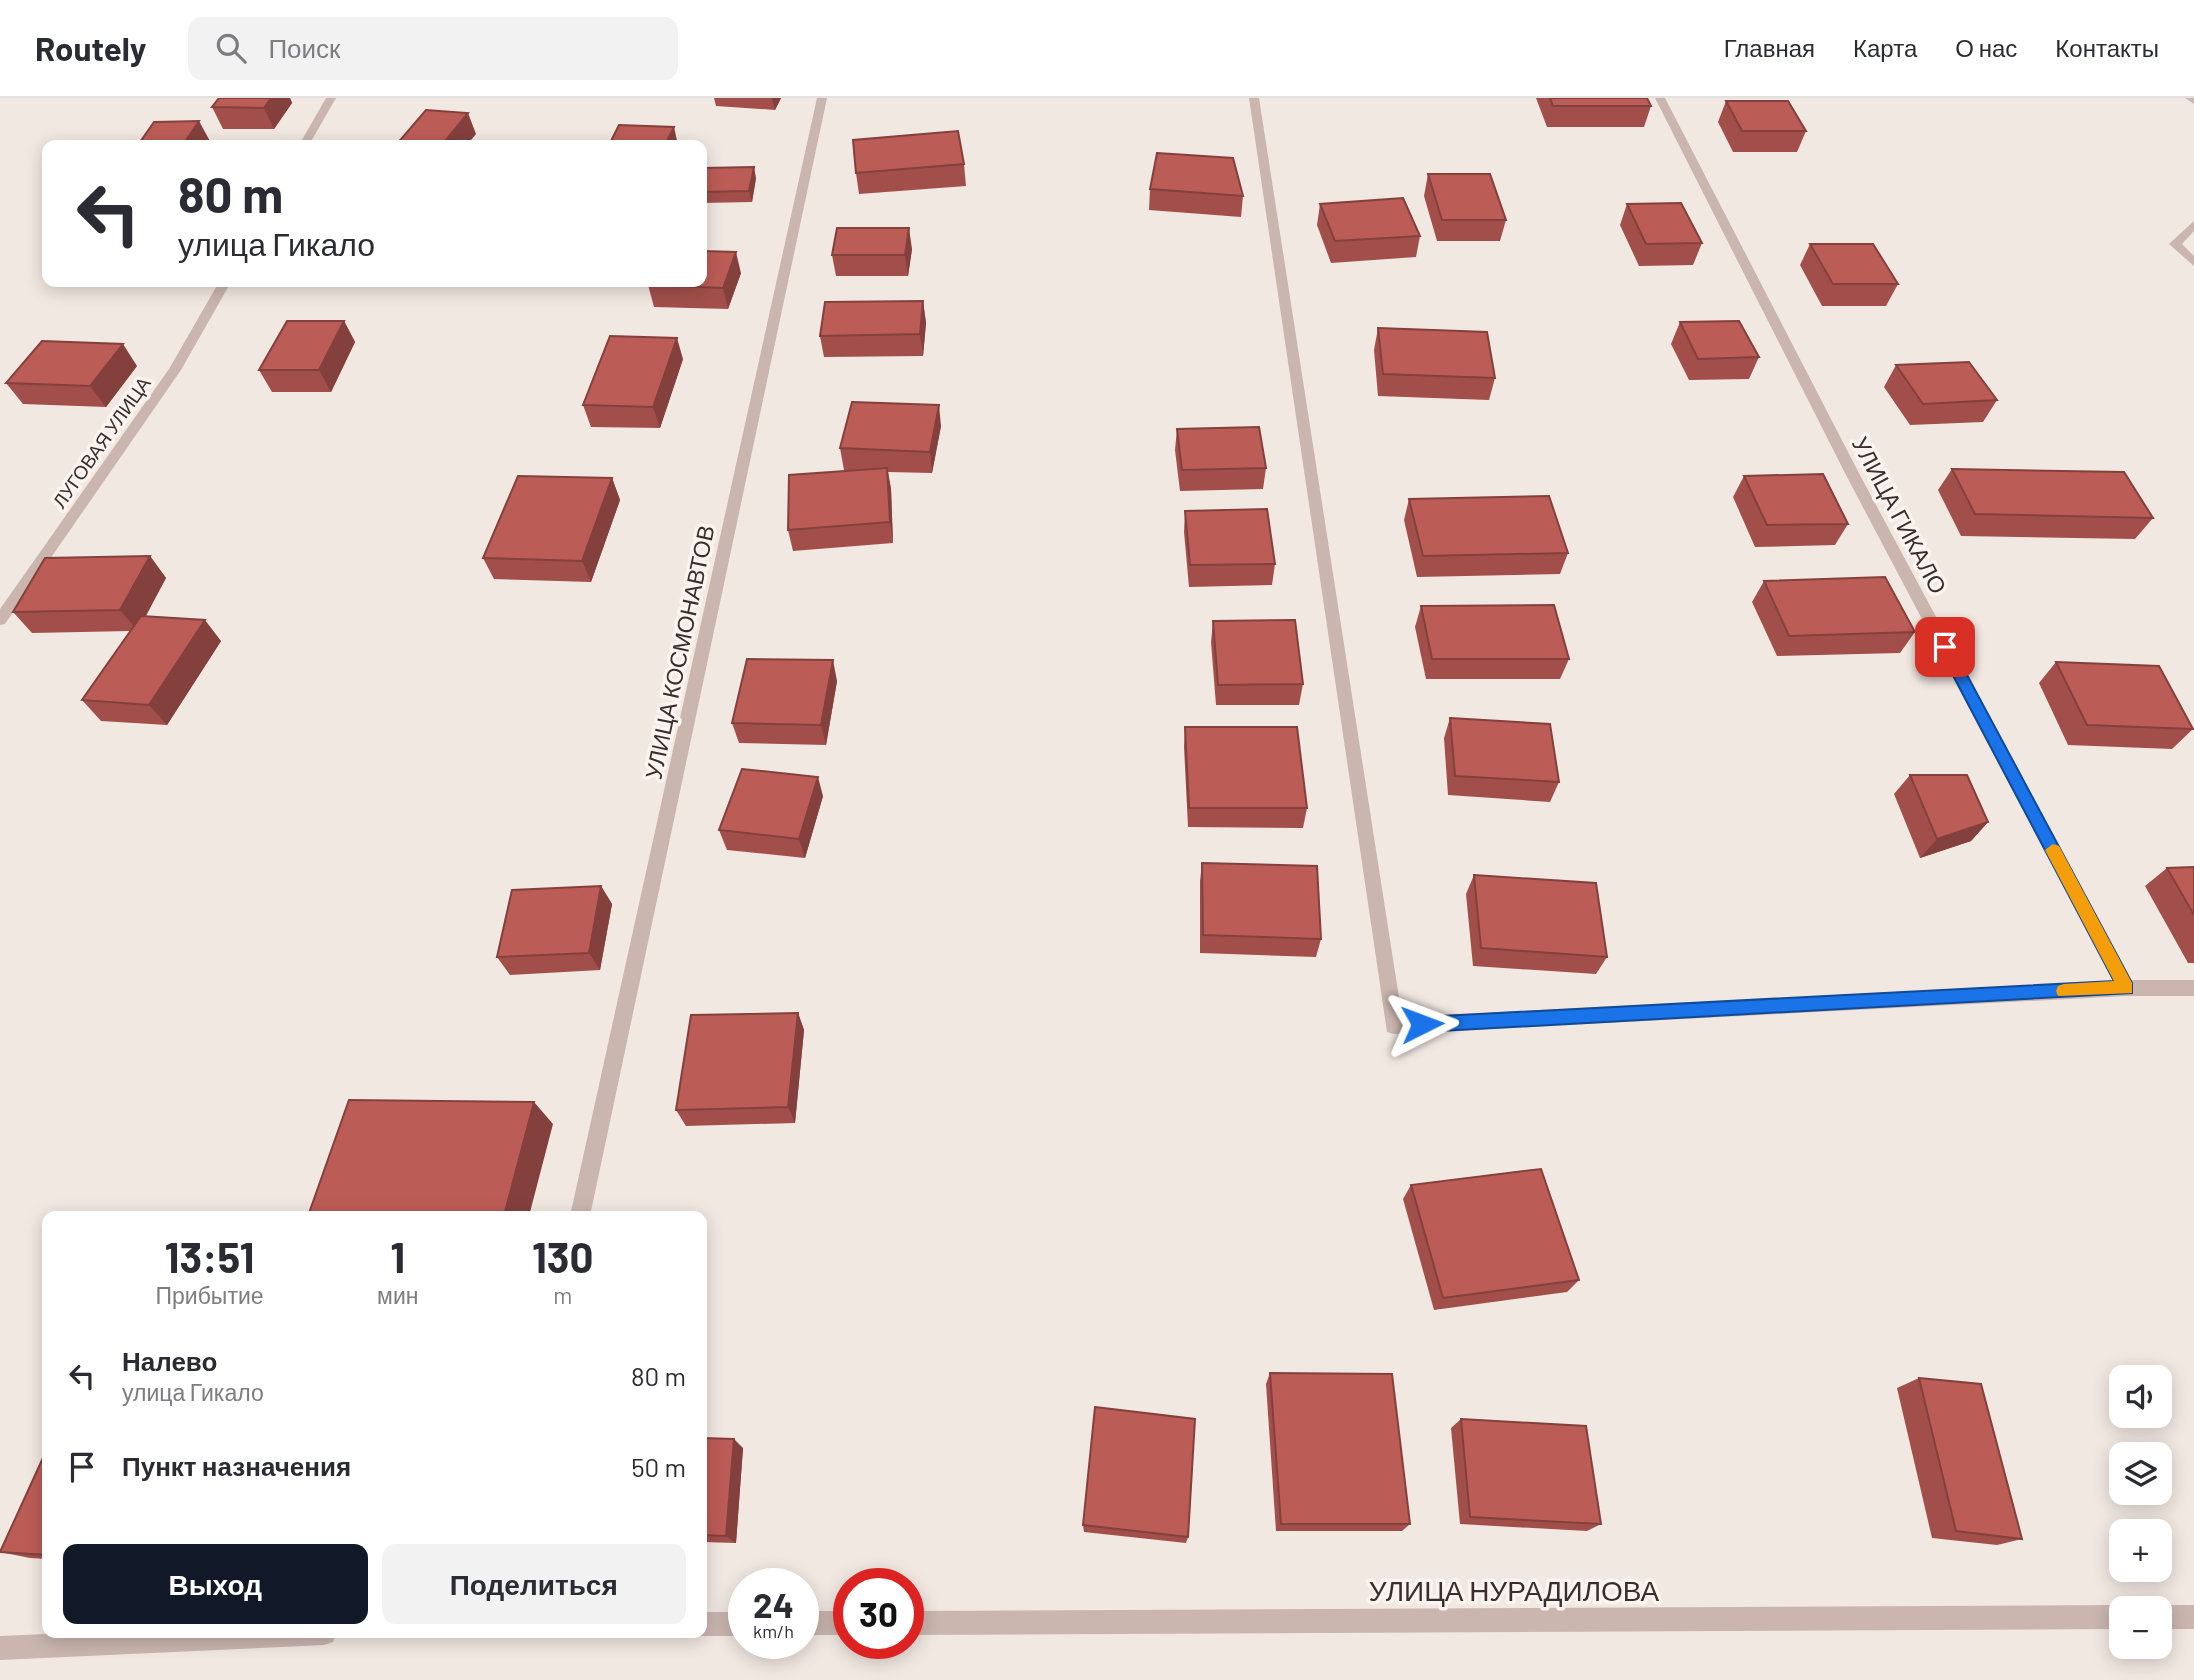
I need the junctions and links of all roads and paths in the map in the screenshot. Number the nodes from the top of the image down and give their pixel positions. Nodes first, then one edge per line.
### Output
1 (331, 98) edge
2 (822, 98) edge
3 (1254, 98) edge
4 (1660, 98) edge
5 (2190, 98) edge
6 (2194, 101) edge
7 (306, 140) edge
8 (2194, 224) edge
9 (2194, 262) edge
10 (222, 287) edge
11 (0, 620) edge
12 (2126, 988) junction
13 (2194, 988) edge
14 (581, 1211) edge
15 (2109, 1617) edge
16 (2172, 1617) edge
17 (2194, 1617) edge
18 (924, 1623) edge
19 (707, 1624) edge
20 (728, 1624) edge
21 (216, 1638) edge
22 (0, 1648) edge

1 - 7 street
2 - 14 street, УЛИЦА КОСМОНАВТОВ
3 - 12 street
4 - 12 street, УЛИЦА ГИКАЛО
5 - 6 street
8 - 9 street
10 - 11 street, ЛУГОВАЯ УЛИЦА
12 - 13 street
15 - 18 street, УЛИЦА НУРАДИЛОВА
16 - 17 street
19 - 20 street
21 - 22 street

